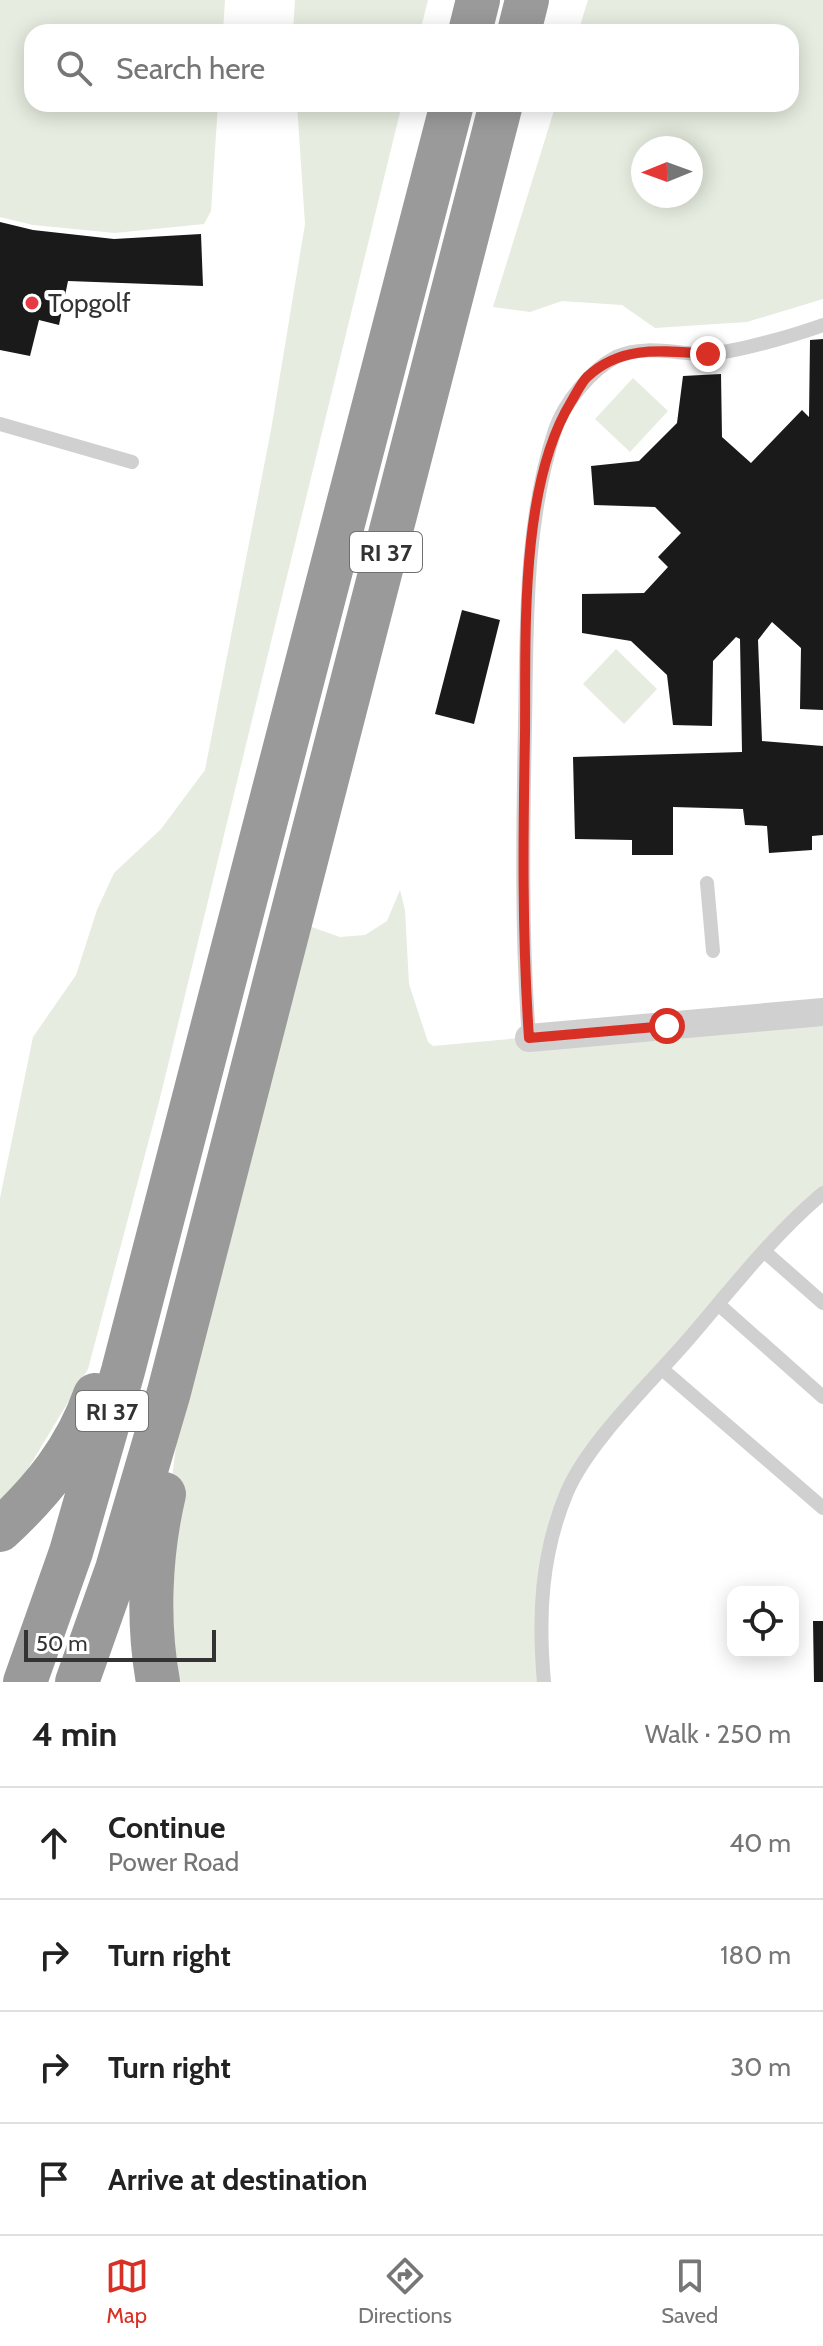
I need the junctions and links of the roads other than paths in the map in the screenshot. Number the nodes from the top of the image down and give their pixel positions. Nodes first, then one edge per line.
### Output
1 (527, 0) edge
2 (521, 24) edge
3 (450, 112) edge
4 (499, 112) edge
5 (823, 325) edge
6 (0, 424) edge
7 (132, 462) dead end
8 (707, 883) dead end
9 (713, 951) dead end
10 (823, 1012) edge
11 (529, 1038) joint
12 (185, 1136) junction
13 (823, 1193) edge
14 (207, 1247) junction
15 (765, 1252) junction
16 (823, 1303) edge
17 (718, 1304) junction
18 (662, 1369) junction
19 (823, 1397) edge
20 (823, 1508) edge
21 (0, 1530) edge
22 (25, 1682) edge
23 (77, 1682) edge
24 (158, 1682) edge
25 (544, 1682) edge

1 - 2 highway
3 - 12 highway, RI 37
4 - 14 highway, RI 37
5 - 11 lane
6 - 7 lane
8 - 9 lane
10 - 11 street
12 - 21 highway
12 - 22 highway, RI 37
13 - 15 lane
14 - 23 highway, RI 37
14 - 24 highway
15 - 16 lane
15 - 17 lane
17 - 18 lane
17 - 19 lane
18 - 20 lane
18 - 25 lane

